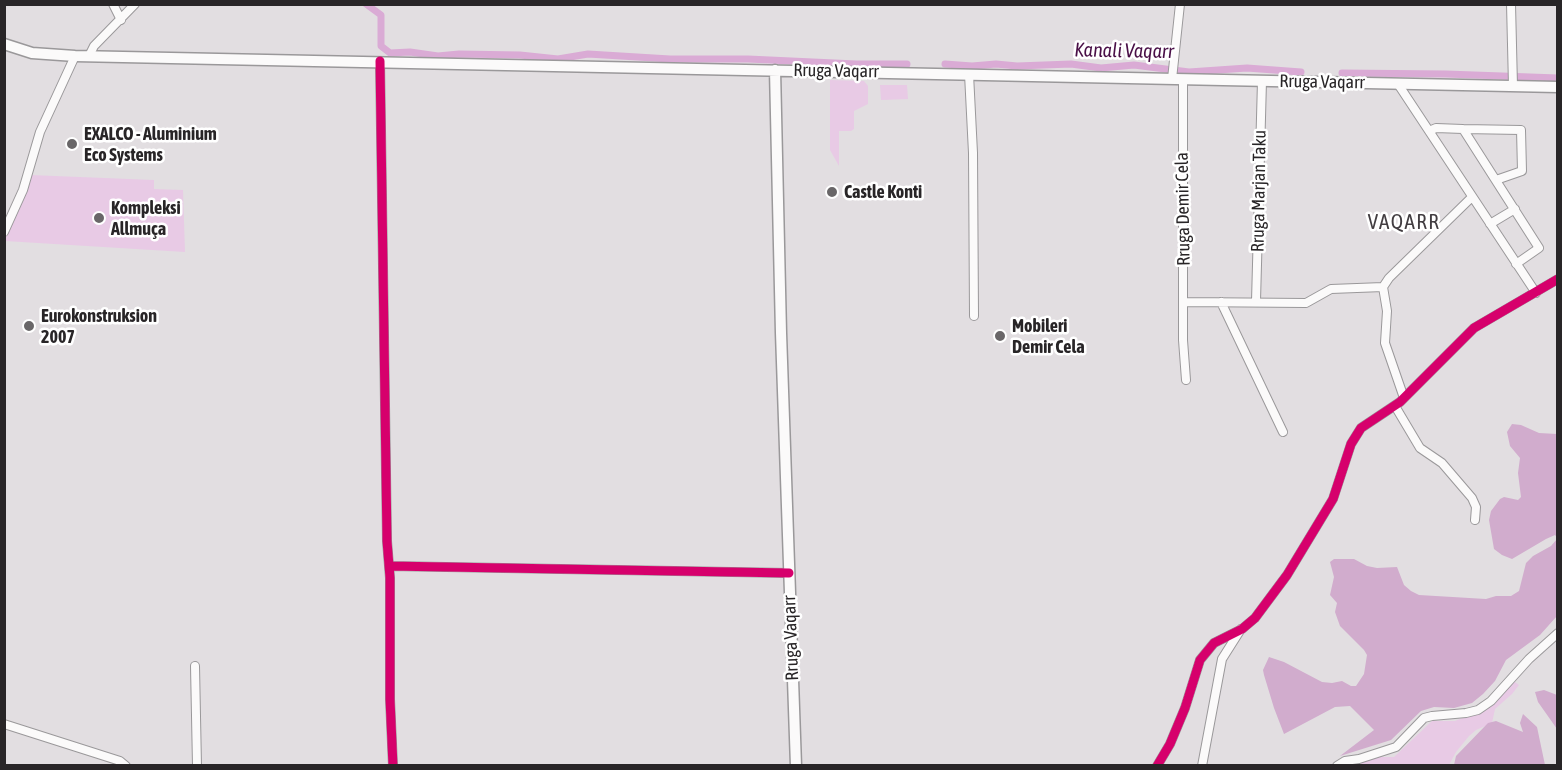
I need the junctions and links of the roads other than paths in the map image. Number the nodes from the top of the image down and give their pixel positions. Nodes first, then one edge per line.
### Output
1 (113, 4) edge
2 (135, 4) edge
3 (1180, 4) edge
4 (1511, 4) edge
5 (121, 20) junction
6 (4, 44) edge
7 (75, 56) junction
8 (89, 56) junction
9 (380, 61) junction
10 (775, 70) junction
11 (1172, 73) junction
12 (969, 74) junction
13 (1184, 79) junction
14 (1513, 79) junction
15 (1262, 81) junction
16 (1398, 84) junction
17 (1557, 87) edge
18 (1463, 129) junction
19 (1429, 131) junction
20 (1496, 180) junction
21 (1472, 197) junction
22 (1515, 209) junction
23 (1490, 224) junction
24 (4, 232) edge
25 (1516, 264) junction
26 (1557, 279) edge
27 (1383, 287) junction
28 (1536, 293) junction
29 (1184, 302) junction
30 (1221, 302) junction
31 (1256, 302) junction
32 (974, 316) dead end
33 (1185, 380) dead end
34 (1404, 398) junction
35 (1395, 406) junction
36 (1283, 432) dead end
37 (1475, 520) dead end
38 (389, 566) junction
39 (789, 573) junction
40 (1242, 629) junction
41 (1557, 633) edge
42 (195, 666) dead end
43 (4, 724) edge
44 (126, 765) edge
45 (197, 765) edge
46 (393, 765) edge
47 (796, 765) edge
48 (1157, 765) edge
49 (1202, 765) edge
50 (1337, 765) edge

1 - 5 street
2 - 5 street
3 - 11 street
4 - 14 street
5 - 8 street
6 - 7 main road
7 - 8 main road
7 - 24 street
8 - 9 main road
9 - 10 main road
9 - 38 street
10 - 12 main road, Rruga Vaqarr
10 - 39 main road, Rruga Vaqarr
11 - 12 main road, Rruga Vaqarr
11 - 13 main road, Rruga Vaqarr
12 - 32 street
13 - 15 main road, Rruga Vaqarr
13 - 29 street, Rruga Demir Cela
14 - 16 main road, Rruga Vaqarr
14 - 17 main road, Rruga Vaqarr
15 - 16 main road, Rruga Vaqarr
15 - 31 street, Rruga Marjan Taku
16 - 19 street
18 - 19 street
18 - 20 street
18 - 20 street
19 - 21 street
20 - 22 street
21 - 23 street
21 - 27 street
22 - 23 street
22 - 25 street
23 - 25 street
25 - 28 street
26 - 28 street
27 - 31 street
27 - 34 street
28 - 34 street
29 - 30 street
29 - 33 street, Rruga Demir Cela
30 - 31 street
30 - 36 street
34 - 35 street
35 - 37 street
35 - 40 street
38 - 39 street
38 - 46 street
39 - 47 main road, Rruga Vaqarr
40 - 48 street
40 - 49 street
41 - 50 street
42 - 45 street
43 - 44 street

